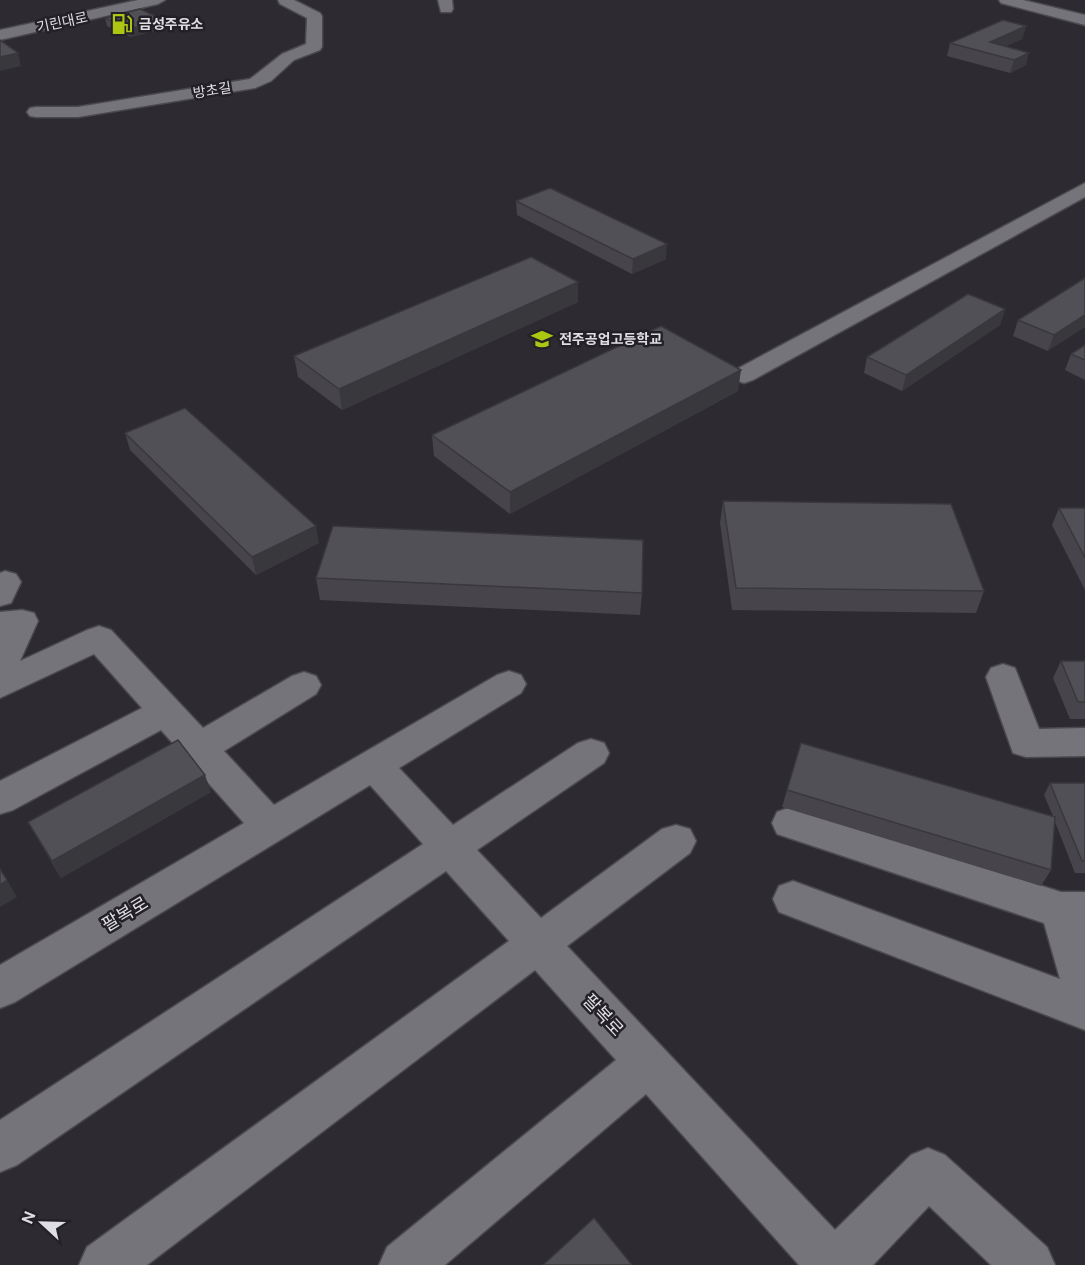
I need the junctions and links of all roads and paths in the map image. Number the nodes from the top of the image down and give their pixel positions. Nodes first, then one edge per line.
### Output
1 (120, 0) edge
2 (158, 0) edge
3 (290, 0) edge
4 (1006, 0) edge
5 (1085, 20) edge
6 (0, 26) edge
7 (0, 35) edge
8 (36, 112) dead end
9 (1085, 189) edge
10 (744, 375) dead end
11 (0, 623) edge
12 (0, 667) edge
13 (1003, 677) dead end
14 (508, 684) dead end
15 (0, 685) edge
16 (304, 685) dead end
17 (166, 711) junction
18 (1085, 742) edge
19 (199, 747) junction
20 (591, 753) dead end
21 (374, 765) junction
22 (0, 799) edge
23 (791, 824) dead end
24 (271, 826) junction
25 (676, 841) dead end
26 (450, 847) junction
27 (793, 899) dead end
28 (1073, 910) edge
29 (538, 943) junction
30 (0, 988) edge
31 (1085, 990) edge
32 (1085, 1009) edge
33 (648, 1063) junction
34 (0, 1148) edge
35 (105, 1265) edge
36 (405, 1265) edge
37 (835, 1265) edge
38 (1029, 1265) edge

1 - 6 street, 기린대로
2 - 7 street, 기린대로
3 - 8 street, 방초길
4 - 5 street
9 - 10 street
11 - 12 street
13 - 18 street
14 - 21 street, 팔복로
15 - 17 street
16 - 19 street
17 - 19 street
17 - 22 street
19 - 24 street
20 - 26 street
21 - 24 street, 팔복로
21 - 26 street, 팔복로
23 - 28 street
24 - 30 street, 팔복로
25 - 29 street
26 - 29 street, 팔복로
26 - 34 street
27 - 32 street
28 - 31 street
29 - 33 street, 팔복로
29 - 35 street
33 - 36 street
33 - 37 street, 팔복로
37 - 38 street

